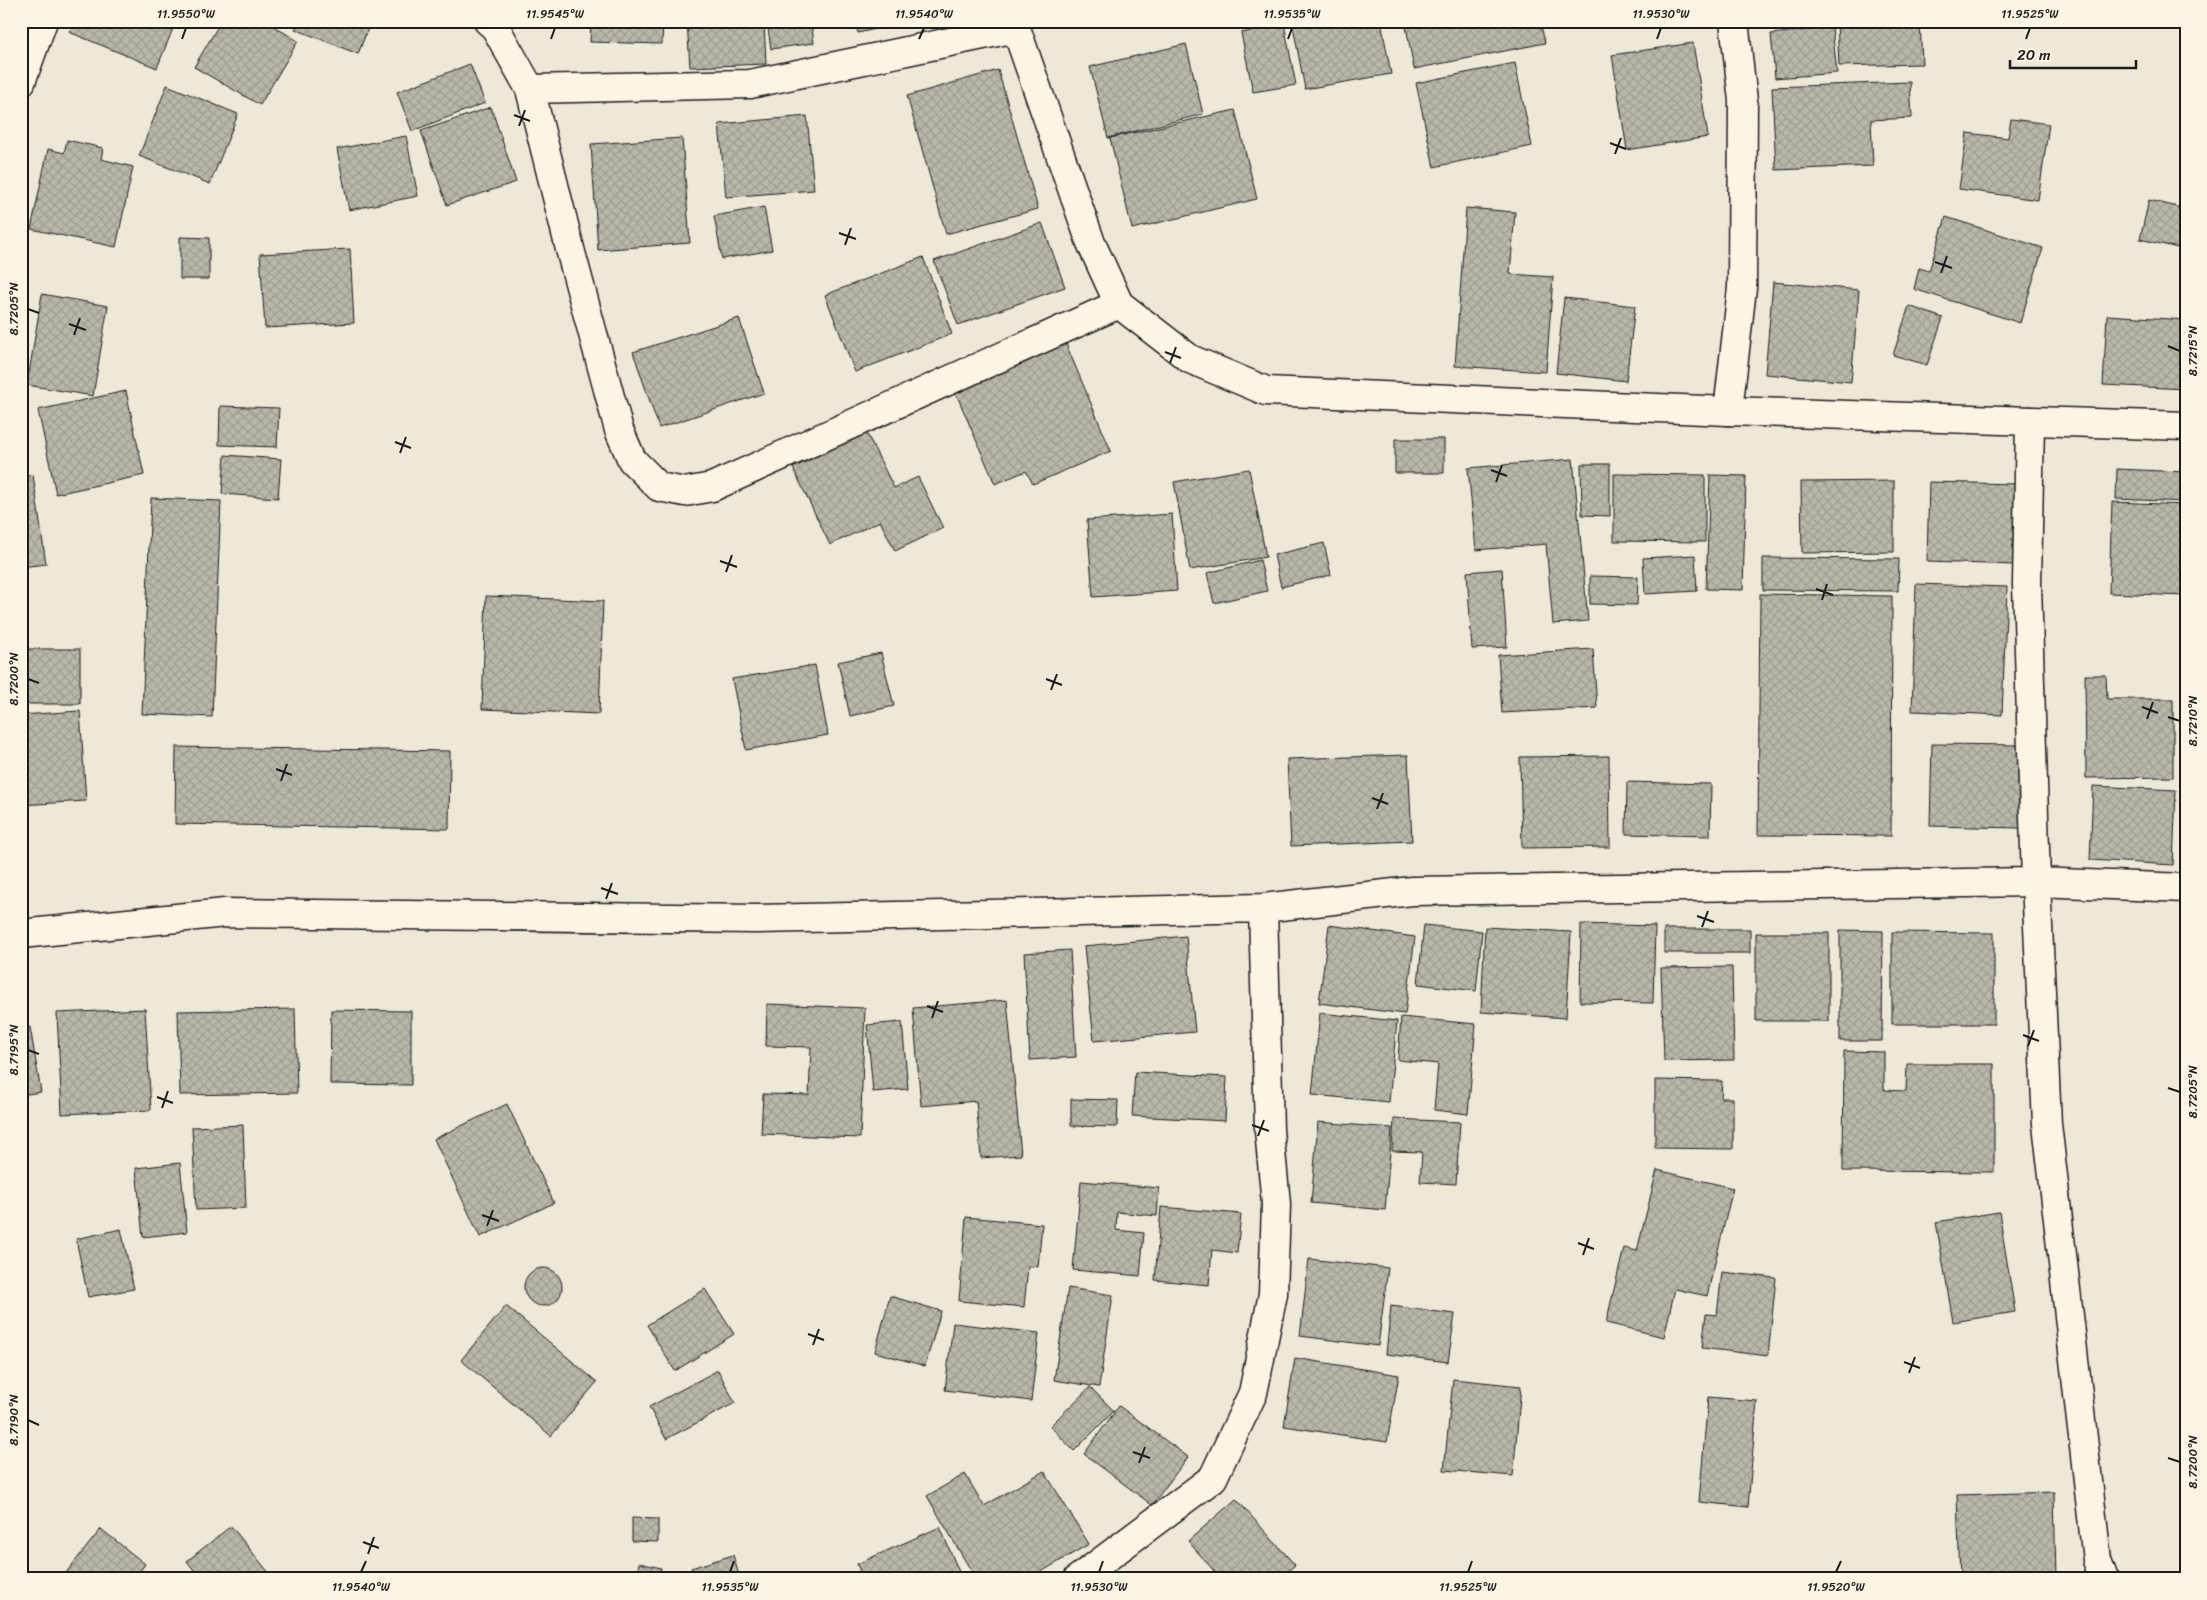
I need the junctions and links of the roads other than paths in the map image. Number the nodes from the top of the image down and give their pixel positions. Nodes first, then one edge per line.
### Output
1 (43, 21) edge
2 (488, 21) edge
3 (1734, 21) edge
4 (1015, 25) edge
5 (21, 82) edge
6 (530, 89) junction
7 (1120, 304) junction
8 (1728, 411) junction
9 (2030, 421) junction
10 (2186, 426) edge
11 (2036, 882) junction
12 (2186, 888) edge
13 (1263, 908) junction
14 (21, 934) edge
15 (1078, 1579) edge
16 (2104, 1579) edge

1 - 5 street
2 - 6 street
3 - 8 street
4 - 6 street
4 - 7 street
6 - 7 street
7 - 8 street
8 - 9 street
9 - 10 street
9 - 11 street
11 - 12 street
11 - 13 street
11 - 16 street
13 - 14 street
13 - 15 street

